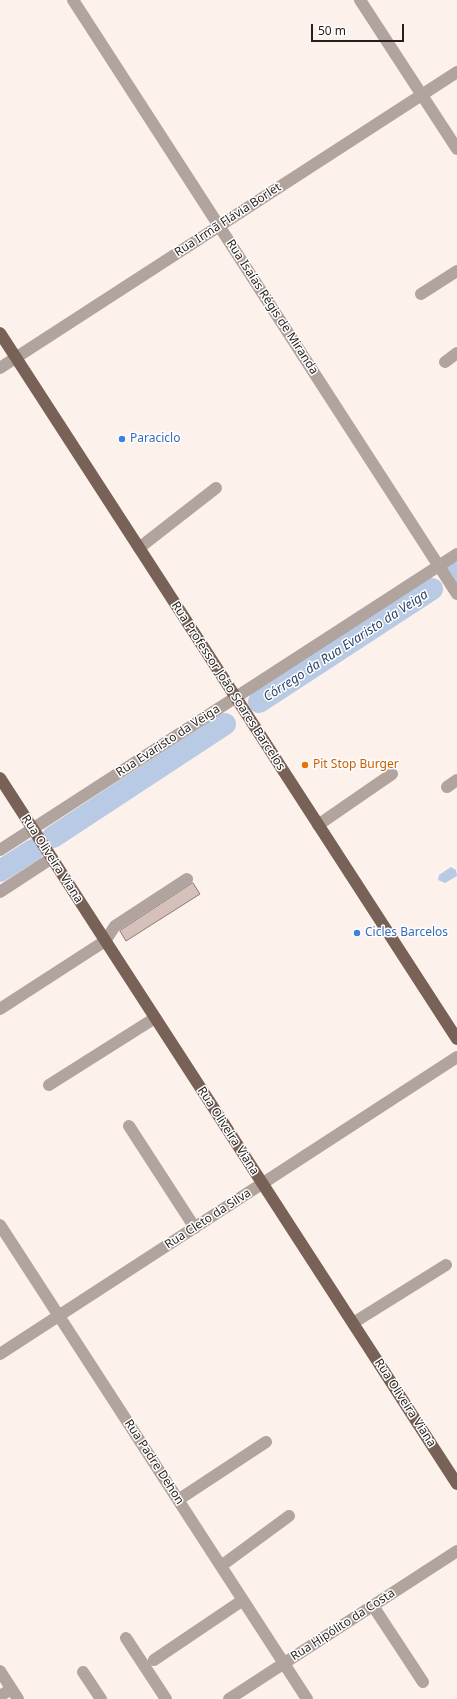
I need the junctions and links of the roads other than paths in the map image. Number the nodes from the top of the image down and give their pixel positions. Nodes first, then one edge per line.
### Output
1 (73, 0) edge
2 (360, 0) edge
3 (457, 72) edge
4 (422, 95) junction
5 (457, 149) edge
6 (219, 226) junction
7 (457, 271) edge
8 (421, 294) dead end
9 (0, 333) edge
10 (457, 353) edge
11 (16, 358) junction
12 (445, 362) dead end
13 (0, 368) edge
14 (216, 488) dead end
15 (139, 548) junction
16 (457, 554) edge
17 (439, 566) junction
18 (457, 594) edge
19 (236, 697) junction
20 (392, 774) dead end
21 (0, 778) edge
22 (318, 824) junction
23 (33, 829) junction
24 (0, 850) edge
25 (52, 858) junction
26 (187, 879) dead end
27 (0, 892) edge
28 (105, 941) junction
29 (0, 1009) edge
30 (155, 1018) junction
31 (457, 1038) edge
32 (457, 1058) edge
33 (50, 1085) dead end
34 (129, 1126) dead end
35 (262, 1184) junction
36 (0, 1225) edge
37 (195, 1228) junction
38 (446, 1265) dead end
39 (59, 1316) junction
40 (353, 1323) junction
41 (0, 1354) edge
42 (266, 1442) dead end
43 (457, 1484) edge
44 (178, 1500) junction
45 (289, 1516) dead end
46 (457, 1551) edge
47 (221, 1566) junction
48 (243, 1600) junction
49 (373, 1606) junction
50 (126, 1638) dead end
51 (154, 1660) dead end
52 (284, 1663) junction
53 (0, 1671) edge
54 (83, 1672) dead end
55 (423, 1682) dead end
56 (15, 1694) edge
57 (0, 1696) edge
58 (101, 1699) edge
59 (166, 1699) edge
60 (229, 1699) edge
61 (307, 1699) edge

1 - 6 street, Rua Isaías Régis de Miranda
2 - 4 street
3 - 4 street, Rua Irmã Flávia Borlet
4 - 5 street
4 - 6 street, Rua Irmã Flávia Borlet
6 - 11 street, Rua Irmã Flávia Borlet
6 - 17 street, Rua Isaías Régis de Miranda
7 - 8 street
9 - 11 main road, Rua Professor João Soares Barcelos
10 - 12 street
11 - 13 street, Rua Irmã Flávia Borlet
11 - 15 main road, Rua Professor João Soares Barcelos
14 - 15 street
15 - 19 main road, Rua Professor João Soares Barcelos
16 - 17 street, Rua Evaristo da Veiga
17 - 18 street, Rua Isaías Régis de Miranda
17 - 19 street, Rua Evaristo da Veiga
19 - 22 main road, Rua Professor João Soares Barcelos
19 - 23 street, Rua Evaristo da Veiga
20 - 22 street
21 - 23 main road, Rua Oliveira Viana
22 - 31 main road, Rua Professor João Soares Barcelos
23 - 24 street, Rua Evaristo da Veiga
23 - 25 main road, Rua Oliveira Viana
25 - 27 street
25 - 28 main road, Rua Oliveira Viana
26 - 28 street
28 - 29 street
28 - 30 main road, Rua Oliveira Viana
30 - 33 street
30 - 35 main road, Rua Oliveira Viana
32 - 35 street, Rua Cleto da Silva
34 - 37 street
35 - 37 street, Rua Cleto da Silva
35 - 40 main road, Rua Oliveira Viana
36 - 39 street, Rua Padre Dehon
37 - 39 street, Rua Cleto da Silva
38 - 40 street
39 - 41 street, Rua Cleto da Silva
39 - 44 street, Rua Padre Dehon
40 - 43 main road, Rua Oliveira Viana
42 - 44 street
44 - 47 street, Rua Padre Dehon
45 - 47 street
46 - 49 street, Rua Hipólito da Costa
47 - 48 street, Rua Padre Dehon
48 - 51 street
48 - 52 street, Rua Padre Dehon
49 - 52 street, Rua Hipólito da Costa
49 - 55 street
50 - 59 street
52 - 60 street, Rua Hipólito da Costa
52 - 61 street, Rua Padre Dehon
53 - 56 street
54 - 58 street
56 - 57 street

